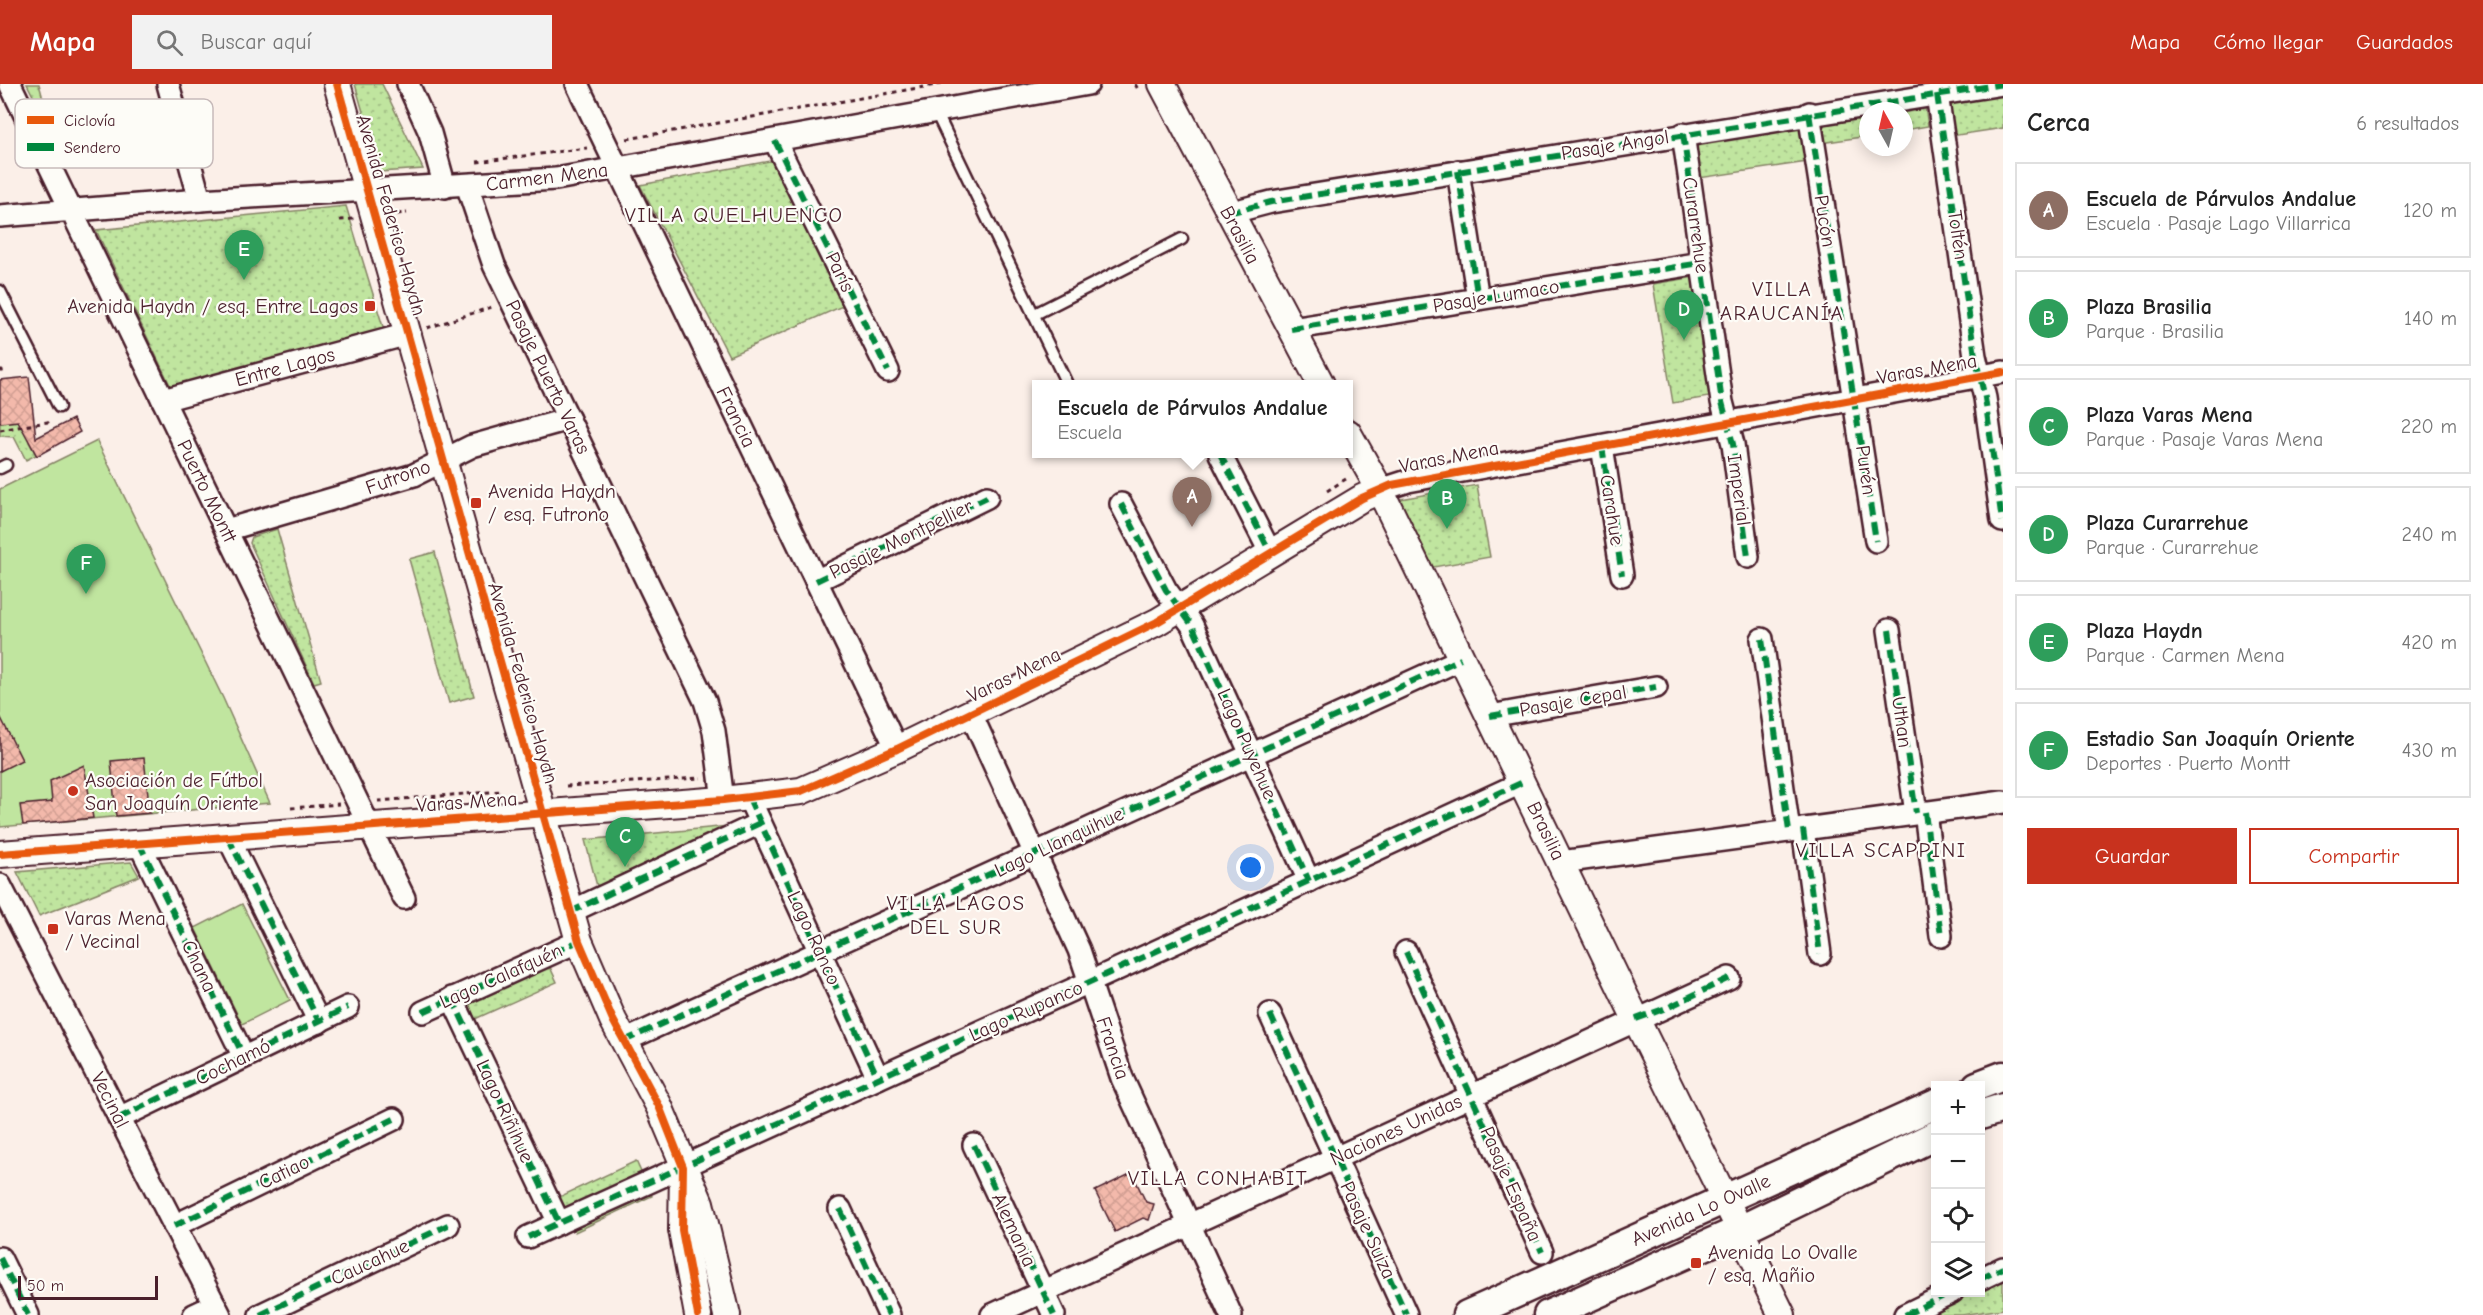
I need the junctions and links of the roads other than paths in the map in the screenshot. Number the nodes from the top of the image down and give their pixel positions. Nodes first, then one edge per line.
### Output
1 (10, 84) edge
2 (168, 84) edge
3 (338, 84) edge
4 (408, 84) edge
5 (577, 84) edge
6 (1088, 84) edge
7 (2003, 84) edge
8 (1150, 88) edge
9 (1937, 94) junction
10 (17, 99) edge
11 (172, 99) edge
12 (936, 112) junction
13 (1809, 113) junction
14 (1683, 134) junction
15 (776, 141) junction
16 (50, 168) edge
17 (191, 168) edge
18 (618, 168) junction
19 (1458, 171) junction
20 (467, 185) junction
21 (445, 187) junction
22 (368, 191) junction
23 (200, 200) junction
24 (71, 211) junction
25 (1229, 213) junction
26 (0, 216) edge
27 (1182, 239) dead end
28 (1701, 263) junction
29 (0, 291) edge
30 (1478, 299) junction
31 (1033, 315) junction
32 (1291, 329) junction
33 (408, 334) junction
34 (888, 371) dead end
35 (2003, 372) edge
36 (1980, 376) junction
37 (1065, 380) edge
38 (1319, 380) edge
39 (163, 400) junction
40 (1854, 400) junction
41 (59, 407) road end
42 (569, 419) junction
43 (1727, 423) junction
44 (1353, 442) edge
45 (1602, 446) junction
46 (1223, 458) edge
47 (443, 460) junction
48 (1380, 490) junction
49 (987, 497) dead end
50 (1121, 504) dead end
51 (2002, 521) edge
52 (226, 530) junction
53 (1876, 541) dead end
54 (1271, 554) junction
55 (1748, 557) dead end
56 (1622, 575) dead end
57 (816, 581) junction
58 (1180, 609) junction
59 (1889, 630) dead end
60 (1762, 639) dead end
61 (1461, 659) junction
62 (1656, 687) dead end
63 (971, 714) junction
64 (1490, 716) junction
65 (897, 749) junction
66 (1252, 754) junction
67 (1522, 782) junction
68 (721, 788) junction
69 (749, 798) junction
70 (2003, 802) edge
71 (542, 813) junction
72 (1920, 813) junction
73 (760, 823) junction
74 (371, 826) junction
75 (1796, 830) junction
76 (228, 837) junction
77 (139, 843) junction
78 (1035, 853) junction
79 (0, 854) edge
80 (1561, 862) junction
81 (1309, 881) junction
82 (0, 885) edge
83 (404, 898) dead end
84 (570, 912) junction
85 (1941, 936) dead end
86 (579, 941) junction
87 (820, 951) junction
88 (1406, 951) dead end
89 (1820, 954) dead end
90 (1729, 978) dead end
91 (1090, 981) junction
92 (452, 999) junction
93 (348, 1007) dead end
94 (423, 1012) dead end
95 (1270, 1014) dead end
96 (1636, 1019) junction
97 (319, 1022) junction
98 (624, 1041) junction
99 (244, 1057) junction
100 (2003, 1076) edge
101 (878, 1078) junction
102 (1985, 1083) edge
103 (1472, 1095) junction
104 (1931, 1106) edge
105 (2003, 1108) edge
106 (1985, 1113) edge
107 (119, 1118) junction
108 (394, 1119) dead end
109 (1931, 1137) edge
110 (974, 1145) dead end
111 (1335, 1158) junction
112 (683, 1167) junction
113 (1725, 1199) junction
114 (840, 1209) dead end
115 (559, 1223) junction
116 (1190, 1225) junction
117 (174, 1226) junction
118 (448, 1226) dead end
119 (1740, 1230) junction
120 (528, 1237) dead end
121 (1542, 1252) dead end
122 (0, 1260) edge
123 (2003, 1268) edge
124 (1985, 1277) edge
125 (1043, 1292) junction
126 (1943, 1297) edge
127 (218, 1310) edge
128 (1406, 1314) edge
129 (28, 1315) edge
130 (194, 1315) edge
131 (260, 1315) edge
132 (698, 1315) edge
133 (727, 1315) edge
134 (889, 1315) edge
135 (992, 1315) edge
136 (1054, 1315) edge
137 (1231, 1315) edge
138 (1467, 1315) edge
139 (1548, 1315) edge
140 (1782, 1315) edge
141 (1905, 1315) edge

1 - 10 street, Puerto Montt
2 - 11 street
3 - 22 street, Avenida Federico Haydn
4 - 21 street
5 - 18 street, Francia
6 - 12 street, Carmen Mena
7 - 9 street, Pasaje Angol
8 - 25 street, Brasilia
9 - 13 street, Pasaje Angol
9 - 36 street, Toltén
12 - 15 street, Carmen Mena
12 - 31 lane
13 - 14 street, Pasaje Angol
13 - 40 street, Pucón
14 - 19 street, Pasaje Angol
14 - 28 street, Curarrehue
15 - 18 street, Carmen Mena
15 - 34 street, París
16 - 24 street, Puerto Montt
17 - 23 street
18 - 20 street, Carmen Mena
18 - 57 street, Francia
19 - 25 street, Pasaje Angol
19 - 30 street
20 - 21 street, Carmen Mena
20 - 42 street, Pasaje Puerto Varas
21 - 22 street, Carmen Mena
22 - 23 street, Carmen Mena
22 - 33 street, Avenida Federico Haydn
23 - 24 street, Carmen Mena
24 - 26 street, Carmen Mena
24 - 39 street, Puerto Montt
25 - 32 street, Brasilia
27 - 31 lane
28 - 30 street, Pasaje Lumaco
28 - 43 street, Curarrehue
29 - 41 lane
30 - 32 street, Pasaje Lumaco
31 - 37 lane
32 - 38 street, Brasilia
33 - 39 street, Entre Lagos
33 - 47 street, Avenida Federico Haydn
35 - 36 street, Varas Mena
36 - 40 street, Varas Mena
36 - 51 street, Toltén
39 - 52 street, Puerto Montt
40 - 43 street, Varas Mena
40 - 53 street, Purén
42 - 47 street, Futrono
42 - 68 street, Pasaje Puerto Varas
43 - 45 street, Varas Mena
43 - 55 street, Imperial
44 - 48 street, Brasilia
45 - 48 street, Varas Mena
45 - 56 street, Carahue
46 - 54 street
47 - 52 street, Futrono
47 - 71 street, Avenida Federico Haydn
48 - 54 street, Varas Mena
48 - 61 street, Brasilia
49 - 57 street, Pasaje Montpellier
50 - 58 street, Lago Puyehue
52 - 74 street, Puerto Montt
54 - 58 street, Varas Mena
57 - 65 street, Francia
58 - 63 street, Varas Mena
58 - 66 street, Lago Puyehue
59 - 72 street, Uthan
60 - 75 street
61 - 64 street, Brasilia
61 - 66 street, Lago Llanquihue
62 - 64 street, Pasaje Cepal
63 - 65 street, Varas Mena
63 - 78 street, Francia
64 - 67 street, Brasilia
65 - 69 street, Varas Mena
66 - 78 street, Lago Llanquihue
66 - 81 street, Lago Puyehue
67 - 80 street, Brasilia
67 - 81 street, Lago Rupanco
68 - 69 street, Varas Mena
68 - 71 street, Varas Mena
69 - 73 street, Lago Ranco
70 - 72 street
71 - 74 street, Varas Mena
71 - 84 street, Avenida Federico Haydn
72 - 75 street
72 - 85 street, Uthan
73 - 84 street
73 - 87 street, Lago Ranco
74 - 76 street, Varas Mena
74 - 83 street, Puerto Montt
75 - 80 street
75 - 89 street
76 - 77 street, Varas Mena
76 - 97 street
77 - 79 street, Varas Mena
77 - 99 street, Chana
78 - 87 street, Lago Llanquihue
78 - 91 street, Francia
80 - 96 street, Brasilia
81 - 91 street, Lago Rupanco
82 - 107 street, Vecinal
84 - 86 street, Avenida Federico Haydn
86 - 92 street, Lago Calafquén
86 - 98 street, Avenida Federico Haydn
87 - 98 street, Lago Llanquihue
87 - 101 street, Lago Ranco
88 - 103 street, Pasaje España
90 - 96 street, Naciones Unidas
91 - 101 street, Lago Rupanco
91 - 116 street, Francia
92 - 94 street, Lago Calafquén
92 - 115 street, Lago Riñihue
93 - 97 street, Cochamó
95 - 111 street, Pasaje Suiza
96 - 103 street, Naciones Unidas
96 - 113 street, Brasilia
97 - 99 street, Cochamó
98 - 112 street, Avenida Federico Haydn
99 - 107 street, Cochamó
100 - 102 main road
101 - 112 street, Lago Rupanco
103 - 111 street, Naciones Unidas
103 - 121 street, Pasaje España
104 - 113 main road, Avenida Lo Ovalle
105 - 106 main road
107 - 117 street, Vecinal
108 - 117 street, Catiao
109 - 119 main road, Avenida Lo Ovalle
110 - 125 street, Alemania
111 - 116 street, Naciones Unidas
111 - 128 street, Pasaje Suiza
112 - 115 street, Lago Rupanco
112 - 132 street, Avenida Federico Haydn
112 - 133 street, Avenida Federico Haydn
113 - 119 street, Brasilia
113 - 138 main road, Avenida Lo Ovalle
114 - 134 street
115 - 120 street, Lago Rupanco
116 - 125 street, Naciones Unidas
116 - 137 street, Francia
117 - 127 street, Vecinal
118 - 131 street, Caucahue
119 - 139 main road, Avenida Lo Ovalle
119 - 140 street, Brasilia
122 - 129 street
123 - 124 street
125 - 135 street, Naciones Unidas
125 - 136 street, Alemania
126 - 141 street
127 - 130 street

